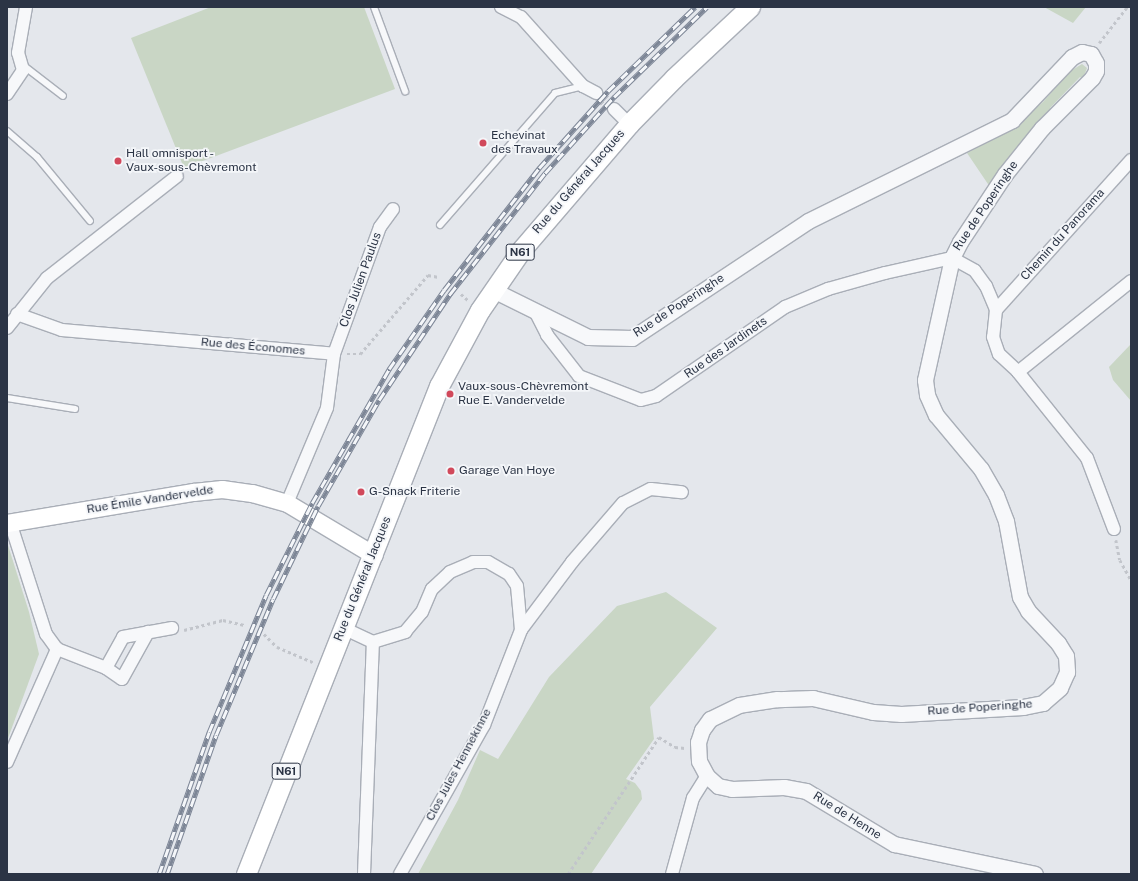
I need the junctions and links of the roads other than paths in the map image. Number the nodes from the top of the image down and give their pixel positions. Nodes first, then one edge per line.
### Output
1 (26, 7) edge
2 (374, 7) edge
3 (501, 7) edge
4 (750, 7) edge
5 (24, 66) junction
6 (583, 86) junction
7 (405, 91) dead end
8 (596, 92) tunnel mouth
9 (7, 94) edge
10 (63, 96) dead end
11 (614, 109) tunnel mouth
12 (629, 124) junction
13 (7, 131) edge
14 (1131, 160) edge
15 (177, 176) dead end
16 (393, 209) dead end
17 (90, 221) dead end
18 (440, 225) dead end
19 (952, 258) junction
20 (1131, 281) edge
21 (493, 290) junction
22 (996, 310) junction
23 (535, 311) junction
24 (17, 314) junction
25 (7, 328) edge
26 (334, 354) junction
27 (1018, 372) junction
28 (7, 398) edge
29 (75, 409) dead end
30 (682, 492) dead end
31 (287, 503) junction
32 (8, 522) edge
33 (1114, 529) road end
34 (374, 554) junction
35 (172, 628) road end
36 (343, 628) junction
37 (521, 630) junction
38 (148, 632) junction
39 (373, 642) junction
40 (57, 649) junction
41 (106, 668) junction
42 (7, 762) edge
43 (707, 776) junction
44 (246, 874) edge
45 (364, 874) edge
46 (400, 874) edge
47 (672, 874) edge
48 (1035, 874) edge

1 - 5 street
2 - 7 lane
3 - 6 street
4 - 12 main road, Rue du Général Jacques / N61
5 - 9 street
5 - 10 lane
6 - 8 street
6 - 18 lane
11 - 12 street
12 - 21 main road, Rue du Général Jacques / N61
13 - 17 lane
14 - 22 street, Chemin du Panorama
15 - 24 street
16 - 26 street, Clos Julien Paulus
19 - 22 street
19 - 23 street, Rue des Jardinets
19 - 23 street, Rue de Poperinghe
19 - 43 street, Rue de Poperinghe
20 - 27 street
21 - 23 street, Rue de Poperinghe
21 - 34 main road, Rue du Général Jacques / N61
22 - 27 street
24 - 25 street
24 - 26 street, Rue des Économes
26 - 31 street
27 - 33 street
28 - 29 lane
30 - 37 street, Clos Jules Hennekinne
31 - 32 main road, Rue Émile Vandervelde
31 - 34 main road, Rue Émile Vandervelde
32 - 40 street
34 - 36 main road, Rue du Général Jacques / N61
35 - 38 street
36 - 39 street
36 - 44 main road, Rue du Général Jacques / N61
37 - 39 street, Clos Jules Hennekinne
37 - 46 street, Clos Jules Hennekinne
38 - 41 street
38 - 41 street
39 - 45 street
40 - 41 street
40 - 42 street
43 - 47 street
43 - 48 street, Rue de Henne

